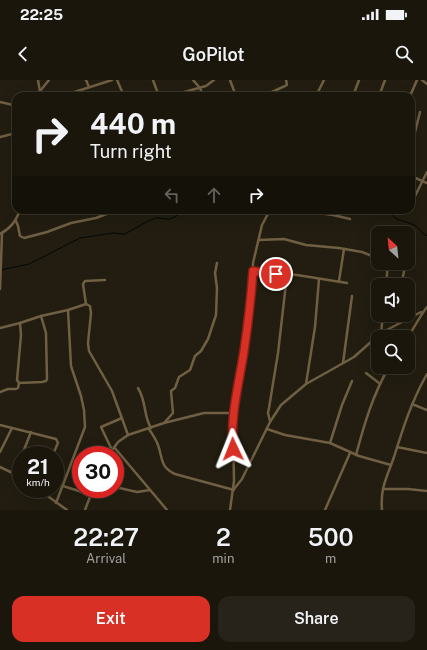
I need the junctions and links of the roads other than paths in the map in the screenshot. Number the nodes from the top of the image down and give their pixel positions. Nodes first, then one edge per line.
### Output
1 (38, 80) edge
2 (49, 80) edge
3 (86, 80) edge
4 (112, 80) edge
5 (117, 80) edge
6 (153, 80) edge
7 (193, 80) edge
8 (214, 80) edge
9 (230, 80) edge
10 (286, 80) edge
11 (324, 80) edge
12 (359, 80) edge
13 (385, 80) edge
14 (417, 80) edge
15 (422, 80) edge
16 (427, 84) edge
17 (89, 87) junction
18 (200, 88) junction
19 (40, 92) joint
20 (74, 92) edge
21 (122, 92) edge
22 (158, 92) edge
23 (185, 92) edge
24 (202, 92) edge
25 (234, 92) edge
26 (272, 92) edge
27 (318, 92) edge
28 (354, 92) edge
29 (380, 92) edge
30 (412, 92) edge
31 (0, 102) edge
32 (12, 104) edge
33 (420, 112) dead end
34 (415, 129) edge
35 (12, 134) edge
36 (0, 137) edge
37 (427, 172) edge
38 (415, 178) edge
39 (423, 181) junction
40 (427, 183) edge
41 (415, 196) edge
42 (19, 214) edge
43 (106, 214) edge
44 (268, 214) edge
45 (320, 214) edge
46 (350, 219) dead end
47 (16, 221) junction
48 (1, 233) edge
49 (258, 240) junction
50 (344, 249) junction
51 (371, 256) edge
52 (217, 263) dead end
53 (253, 271) junction
54 (287, 275) junction
55 (319, 279) junction
56 (105, 280) dead end
57 (1, 282) edge
58 (339, 282) junction
59 (347, 283) dead end
60 (0, 290) edge
61 (352, 296) dead end
62 (86, 304) junction
63 (427, 308) edge
64 (68, 310) junction
65 (422, 313) junction
66 (41, 316) junction
67 (20, 324) junction
68 (0, 328) edge
69 (387, 330) edge
70 (413, 330) edge
71 (371, 342) edge
72 (342, 364) junction
73 (366, 373) dead end
74 (385, 374) edge
75 (427, 374) edge
76 (352, 381) dead end
77 (19, 383) junction
78 (306, 384) junction
79 (379, 384) junction
80 (138, 388) dead end
81 (0, 392) edge
82 (412, 404) junction
83 (427, 410) edge
84 (234, 413) junction
85 (122, 418) junction
86 (270, 422) junction
87 (164, 423) junction
88 (0, 425) edge
89 (12, 428) junction
90 (150, 428) junction
91 (267, 429) junction
92 (31, 432) junction
93 (128, 435) junction
94 (330, 443) junction
95 (25, 446) edge
96 (57, 446) edge
97 (112, 446) edge
98 (115, 446) edge
99 (397, 447) junction
100 (0, 452) edge
101 (350, 452) junction
102 (427, 453) edge
103 (356, 455) junction
104 (124, 461) edge
105 (391, 465) junction
106 (0, 467) edge
107 (12, 473) edge
108 (64, 483) edge
109 (124, 489) edge
110 (383, 489) junction
111 (150, 490) junction
112 (234, 490) junction
113 (427, 492) edge
114 (50, 498) edge
115 (58, 498) edge
116 (90, 498) edge
117 (56, 503) junction
118 (67, 510) edge
119 (85, 510) edge
120 (167, 510) edge
121 (230, 510) edge
122 (325, 510) edge
123 (382, 510) edge

1 - 19 street
2 - 19 street
3 - 17 street
4 - 17 street
5 - 21 street
6 - 22 street
7 - 18 street
8 - 18 street
9 - 25 street
10 - 26 street
11 - 27 street
12 - 28 street
13 - 29 street
14 - 30 street
15 - 16 street
17 - 20 street
18 - 23 street
18 - 24 street
31 - 32 street
33 - 34 street
35 - 36 street
37 - 39 street
38 - 39 street
39 - 40 street
39 - 41 street
42 - 47 street
43 - 47 street
44 - 49 street
45 - 46 street
47 - 48 street
48 - 57 street
49 - 50 street
49 - 53 street
50 - 51 street
50 - 58 street
52 - 87 street
53 - 54 street
53 - 84 street
54 - 55 street
54 - 86 street
55 - 58 street
55 - 78 street
56 - 62 street
57 - 60 street
58 - 59 street
61 - 72 street
62 - 64 street
62 - 85 street
63 - 65 street
64 - 66 street
64 - 108 street
65 - 69 street
65 - 70 street
66 - 67 street
66 - 77 street
67 - 68 street
67 - 77 street
71 - 72 street
72 - 78 street
73 - 79 street
74 - 79 street
75 - 82 street
76 - 94 street
77 - 81 street
78 - 86 street
79 - 103 street
80 - 90 street
82 - 83 street
82 - 99 street
84 - 87 street
84 - 112 street
85 - 93 street
85 - 97 street
86 - 91 street
87 - 90 street
88 - 89 street
89 - 92 street
89 - 100 street
90 - 93 street
90 - 112 street
91 - 94 street
91 - 112 street
92 - 95 street
92 - 96 street
93 - 98 street
94 - 101 street
99 - 102 street
99 - 105 street
101 - 103 street
101 - 122 street
103 - 105 street
104 - 111 street
105 - 110 street
106 - 107 street
109 - 111 street
110 - 113 street
110 - 123 street
111 - 120 street
112 - 121 street
114 - 117 street
115 - 117 street
116 - 119 street
117 - 118 street

